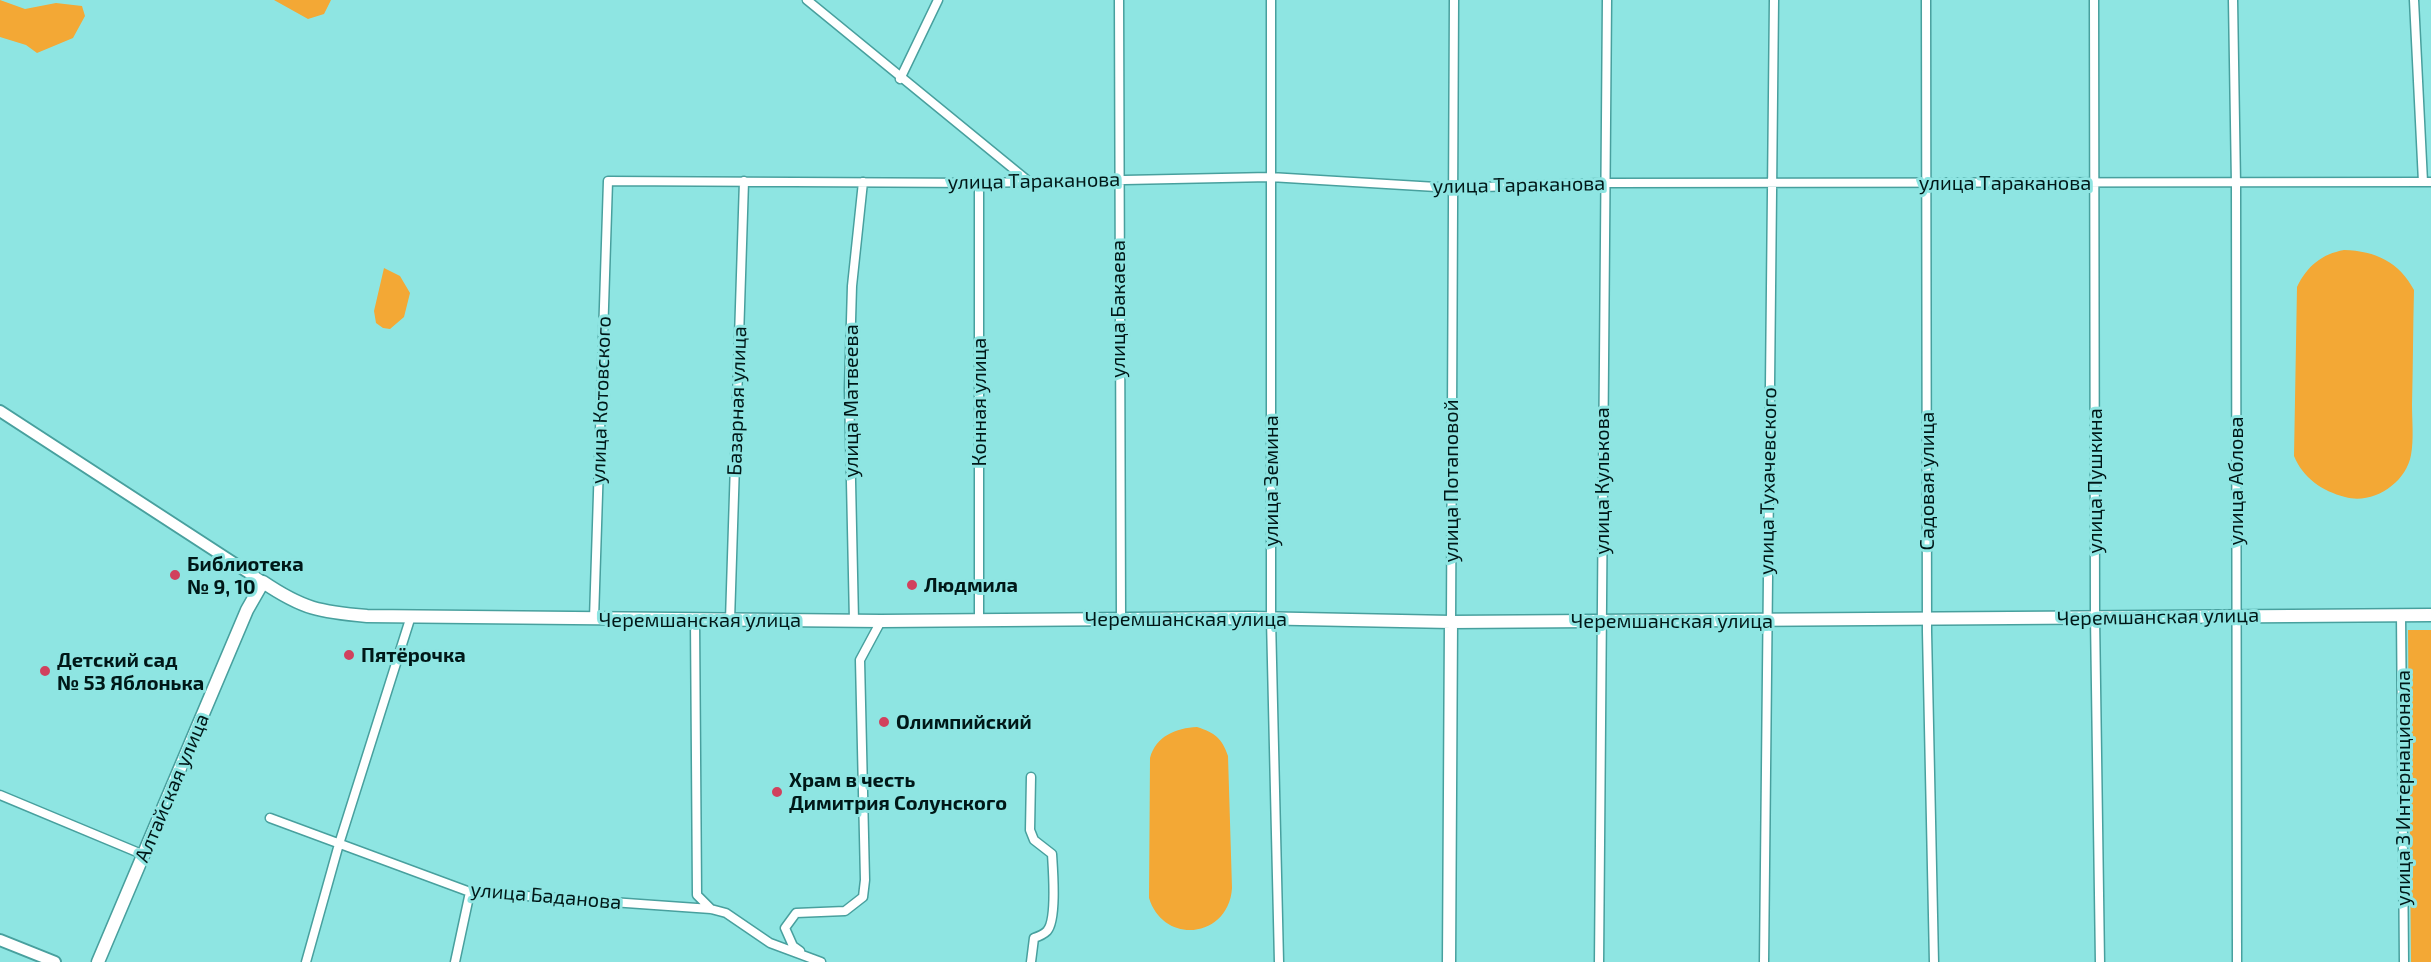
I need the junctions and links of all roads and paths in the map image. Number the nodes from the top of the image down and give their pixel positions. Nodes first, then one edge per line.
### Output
1 (807, 0) edge
2 (938, 0) edge
3 (1119, 0) edge
4 (1271, 0) edge
5 (1455, 0) edge
6 (1607, 0) edge
7 (1774, 0) edge
8 (1926, 0) edge
9 (2094, 0) edge
10 (2233, 0) edge
11 (2414, 0) edge
12 (900, 79) junction
13 (1270, 177) junction
14 (1117, 179) junction
15 (1027, 180) junction
16 (608, 181) joint
17 (744, 181) junction
18 (863, 182) junction
19 (2427, 182) edge
20 (979, 183) junction
21 (1604, 183) junction
22 (1927, 183) junction
23 (1772, 184) junction
24 (2094, 184) junction
25 (2236, 184) junction
26 (1453, 188) junction
27 (0, 411) edge
28 (263, 582) junction
29 (2401, 615) junction
30 (2431, 615) edge
31 (411, 616) junction
32 (2236, 616) junction
33 (2095, 617) junction
34 (1120, 618) junction
35 (594, 619) junction
36 (1271, 619) junction
37 (695, 620) junction
38 (730, 620) junction
39 (1766, 620) junction
40 (1927, 620) junction
41 (854, 621) junction
42 (880, 621) junction
43 (979, 621) junction
44 (1601, 621) junction
45 (1451, 622) junction
46 (1031, 777) dead end
47 (0, 795) edge
48 (270, 818) dead end
49 (339, 843) junction
50 (144, 855) junction
51 (470, 892) junction
52 (711, 909) junction
53 (0, 940) edge
54 (808, 956) junction
55 (55, 962) edge
56 (98, 962) edge
57 (306, 962) edge
58 (454, 962) edge
59 (821, 962) edge
60 (1031, 962) edge
61 (1279, 962) edge
62 (1449, 962) edge
63 (1599, 962) edge
64 (1764, 962) edge
65 (1934, 962) edge
66 (2100, 962) edge
67 (2237, 962) edge
68 (2404, 962) edge

1 - 12 street
2 - 12 street
3 - 14 street, улица Бакаева
4 - 13 street, улица Земина
5 - 26 street, улица Потаповой
6 - 21 street, улица Кулькова
7 - 23 street, улица Тухачевского
8 - 22 street, Садовая улица
9 - 24 street, улица Пушкина
10 - 25 street, улица Аблова
11 - 19 street
12 - 15 street
13 - 14 street, улица Тараканова
13 - 26 street, улица Тараканова
13 - 36 street, улица Земина
14 - 15 street, улица Тараканова
14 - 34 street, улица Бакаева
15 - 20 street, улица Тараканова
16 - 17 street, улица Тараканова
16 - 35 street, улица Котовского
17 - 18 street, улица Тараканова
17 - 38 street, Базарная улица
18 - 20 street, улица Тараканова
18 - 41 street, улица Матвеева
19 - 25 street, улица Тараканова
20 - 43 street, Конная улица
21 - 23 street, улица Тараканова
21 - 26 street, улица Тараканова
21 - 44 street, улица Кулькова
22 - 23 street, улица Тараканова
22 - 24 street, улица Тараканова
22 - 40 street, Садовая улица
23 - 39 street, улица Тухачевского
24 - 25 street, улица Тараканова
24 - 33 street, улица Пушкина
25 - 32 street, улица Аблова
26 - 45 street, улица Потаповой
27 - 28 street, Черемшанская улица
28 - 31 main road, Черемшанская улица
28 - 50 main road, Алтайская улица
29 - 30 main road, Черемшанская улица
29 - 32 main road, Черемшанская улица
29 - 68 street, улица 3 Интернационала
31 - 35 main road, Черемшанская улица
31 - 49 street
32 - 33 main road, Черемшанская улица
32 - 67 street, улица Аблова
33 - 40 main road, Черемшанская улица
33 - 66 street, улица Пушкина
34 - 36 main road, Черемшанская улица
34 - 43 main road, Черемшанская улица
35 - 37 main road, Черемшанская улица
36 - 45 main road, Черемшанская улица
36 - 61 street, улица Земина
37 - 38 main road, Черемшанская улица
37 - 52 street
38 - 41 main road, Черемшанская улица
39 - 40 main road, Черемшанская улица
39 - 44 main road, Черемшанская улица
39 - 64 street, улица Тухачевского
40 - 65 street, Садовая улица
41 - 42 main road, Черемшанская улица
42 - 43 main road, Черемшанская улица
42 - 54 street
44 - 45 main road, Черемшанская улица
44 - 63 street, улица Кулькова
45 - 62 main road, улица Потаповой
46 - 60 street
47 - 50 street
48 - 49 street, улица Баданова
49 - 51 street, улица Баданова
49 - 57 street
50 - 56 main road, Алтайская улица
51 - 52 street, улица Баданова
51 - 58 street
52 - 54 street, улица Баданова
53 - 55 street
54 - 59 street, улица Баданова

